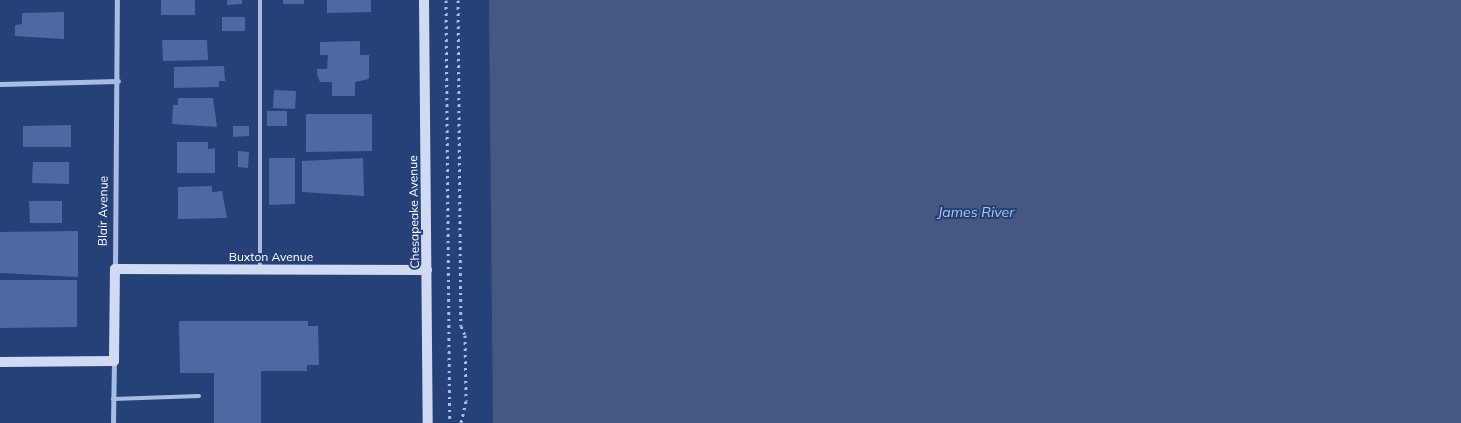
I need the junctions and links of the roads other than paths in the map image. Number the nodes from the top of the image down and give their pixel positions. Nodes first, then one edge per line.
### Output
1 (117, 0) edge
2 (260, 0) edge
3 (424, 0) edge
4 (118, 81) junction
5 (0, 84) edge
6 (114, 269) junction
7 (260, 269) junction
8 (427, 270) junction
9 (114, 361) junction
10 (0, 362) edge
11 (199, 396) dead end
12 (113, 399) junction
13 (113, 423) edge
14 (428, 423) edge

1 - 4 street, Blair Avenue
2 - 7 lane
3 - 8 street, Chesapeake Avenue
4 - 5 street
4 - 6 street, Blair Avenue
6 - 7 street, Buxton Avenue
6 - 9 street, Blair Avenue
7 - 8 street, Buxton Avenue
8 - 14 street, Chesapeake Avenue
9 - 10 street
9 - 12 street, Blair Avenue
11 - 12 lane
12 - 13 street, Blair Avenue

